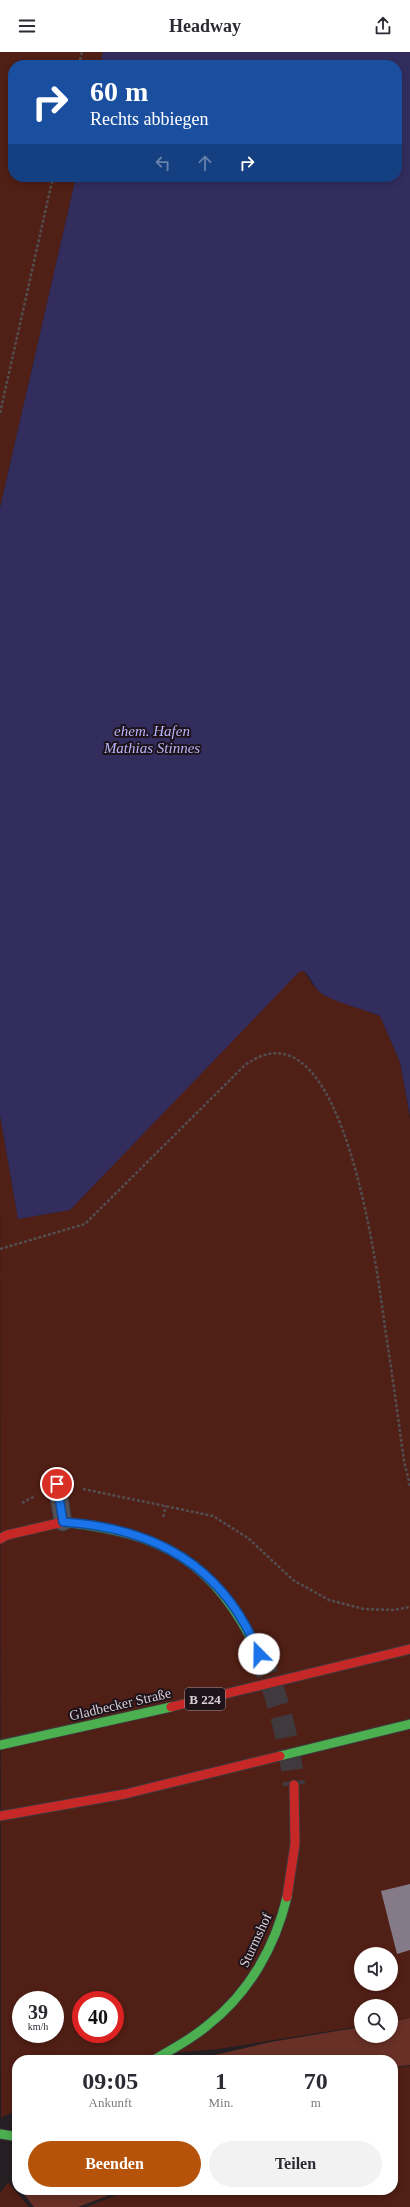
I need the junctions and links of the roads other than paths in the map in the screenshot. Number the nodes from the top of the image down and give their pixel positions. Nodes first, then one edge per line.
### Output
1 (57, 1484) road end
2 (63, 1522) junction
3 (0, 1539) edge
4 (410, 1649) edge
5 (259, 1654) tunnel mouth
6 (410, 1724) edge
7 (0, 1745) edge
8 (294, 1785) tunnel mouth
9 (0, 1816) edge
10 (162, 2055) edge
11 (0, 2134) edge
12 (12, 2135) edge
13 (12, 2137) edge
14 (0, 2146) edge

1 - 2 lane
2 - 3 main road
2 - 5 main road
4 - 7 main road, Gladbecker Straße / B 224
6 - 9 main road
8 - 10 main road, Sturmshof
11 - 12 main road
13 - 14 main road

